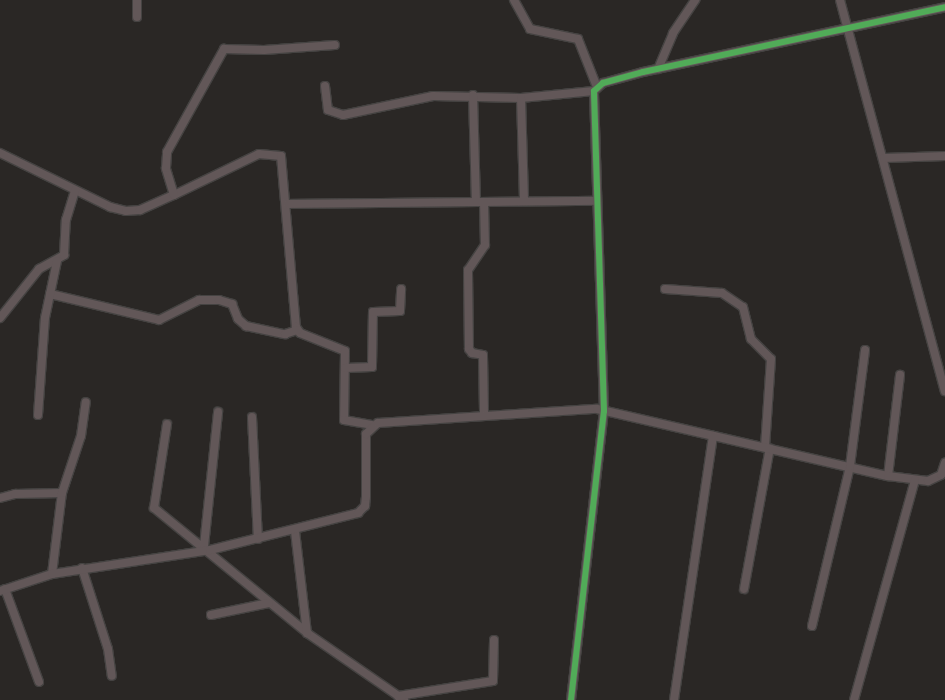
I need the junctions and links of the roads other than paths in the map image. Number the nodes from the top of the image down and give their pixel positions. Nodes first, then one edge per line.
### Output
1 (137, 0) edge
2 (514, 0) edge
3 (840, 0) edge
4 (692, 1) edge
5 (945, 7) edge
6 (137, 17) dead end
7 (848, 29) junction
8 (335, 45) dead end
9 (658, 69) junction
10 (326, 86) dead end
11 (596, 89) junction
12 (474, 95) junction
13 (521, 98) junction
14 (0, 153) edge
15 (945, 156) edge
16 (884, 158) junction
17 (75, 190) junction
18 (174, 196) junction
19 (524, 201) junction
20 (598, 201) junction
21 (476, 202) junction
22 (484, 202) junction
23 (287, 204) junction
24 (57, 261) junction
25 (401, 289) dead end
26 (665, 289) dead end
27 (50, 294) junction
28 (0, 318) edge
29 (297, 330) junction
30 (865, 350) dead end
31 (345, 368) junction
32 (900, 375) dead end
33 (945, 391) edge
34 (86, 402) dead end
35 (604, 411) junction
36 (218, 412) dead end
37 (38, 415) dead end
38 (484, 415) junction
39 (252, 416) dead end
40 (167, 424) dead end
41 (372, 425) junction
42 (713, 436) junction
43 (767, 448) junction
44 (945, 463) edge
45 (850, 466) junction
46 (888, 476) junction
47 (915, 480) junction
48 (62, 493) junction
49 (0, 498) edge
50 (295, 531) junction
51 (258, 539) junction
52 (207, 548) junction
53 (82, 568) junction
54 (52, 574) junction
55 (744, 589) dead end
56 (3, 590) edge
57 (269, 603) junction
58 (211, 615) dead end
59 (812, 626) dead end
60 (307, 634) junction
61 (494, 640) dead end
62 (112, 676) dead end
63 (39, 682) dead end
64 (401, 698) edge
65 (571, 700) edge
66 (674, 700) edge
67 (854, 700) edge

1 - 6 street
2 - 11 street
3 - 7 street
4 - 9 street
5 - 7 street
7 - 9 street
7 - 16 street
8 - 18 street
9 - 11 street
10 - 12 street
11 - 13 street
11 - 20 street
12 - 13 street
12 - 21 street
13 - 19 street
14 - 17 street
15 - 16 street
16 - 33 street
17 - 18 street
17 - 24 street
18 - 23 street
19 - 20 street
19 - 22 street
20 - 35 street
21 - 22 street
21 - 23 street
22 - 38 street
23 - 29 street
24 - 27 street
24 - 28 street
25 - 31 street
26 - 43 street
27 - 29 street
27 - 37 street
29 - 31 street
30 - 45 street
31 - 41 street
32 - 46 street
34 - 48 street
35 - 38 street
35 - 42 street
35 - 65 street
36 - 52 street
38 - 41 street
39 - 51 street
40 - 52 street
41 - 50 street
42 - 43 street
42 - 66 street
43 - 45 street
43 - 55 street
44 - 47 street
45 - 46 street
45 - 59 street
46 - 47 street
47 - 67 street
48 - 49 street
48 - 54 street
50 - 51 street
50 - 60 street
51 - 52 street
52 - 53 street
52 - 57 street
53 - 54 street
53 - 62 street
54 - 56 street
56 - 63 street
57 - 58 street
57 - 60 street
60 - 64 street
61 - 64 street

